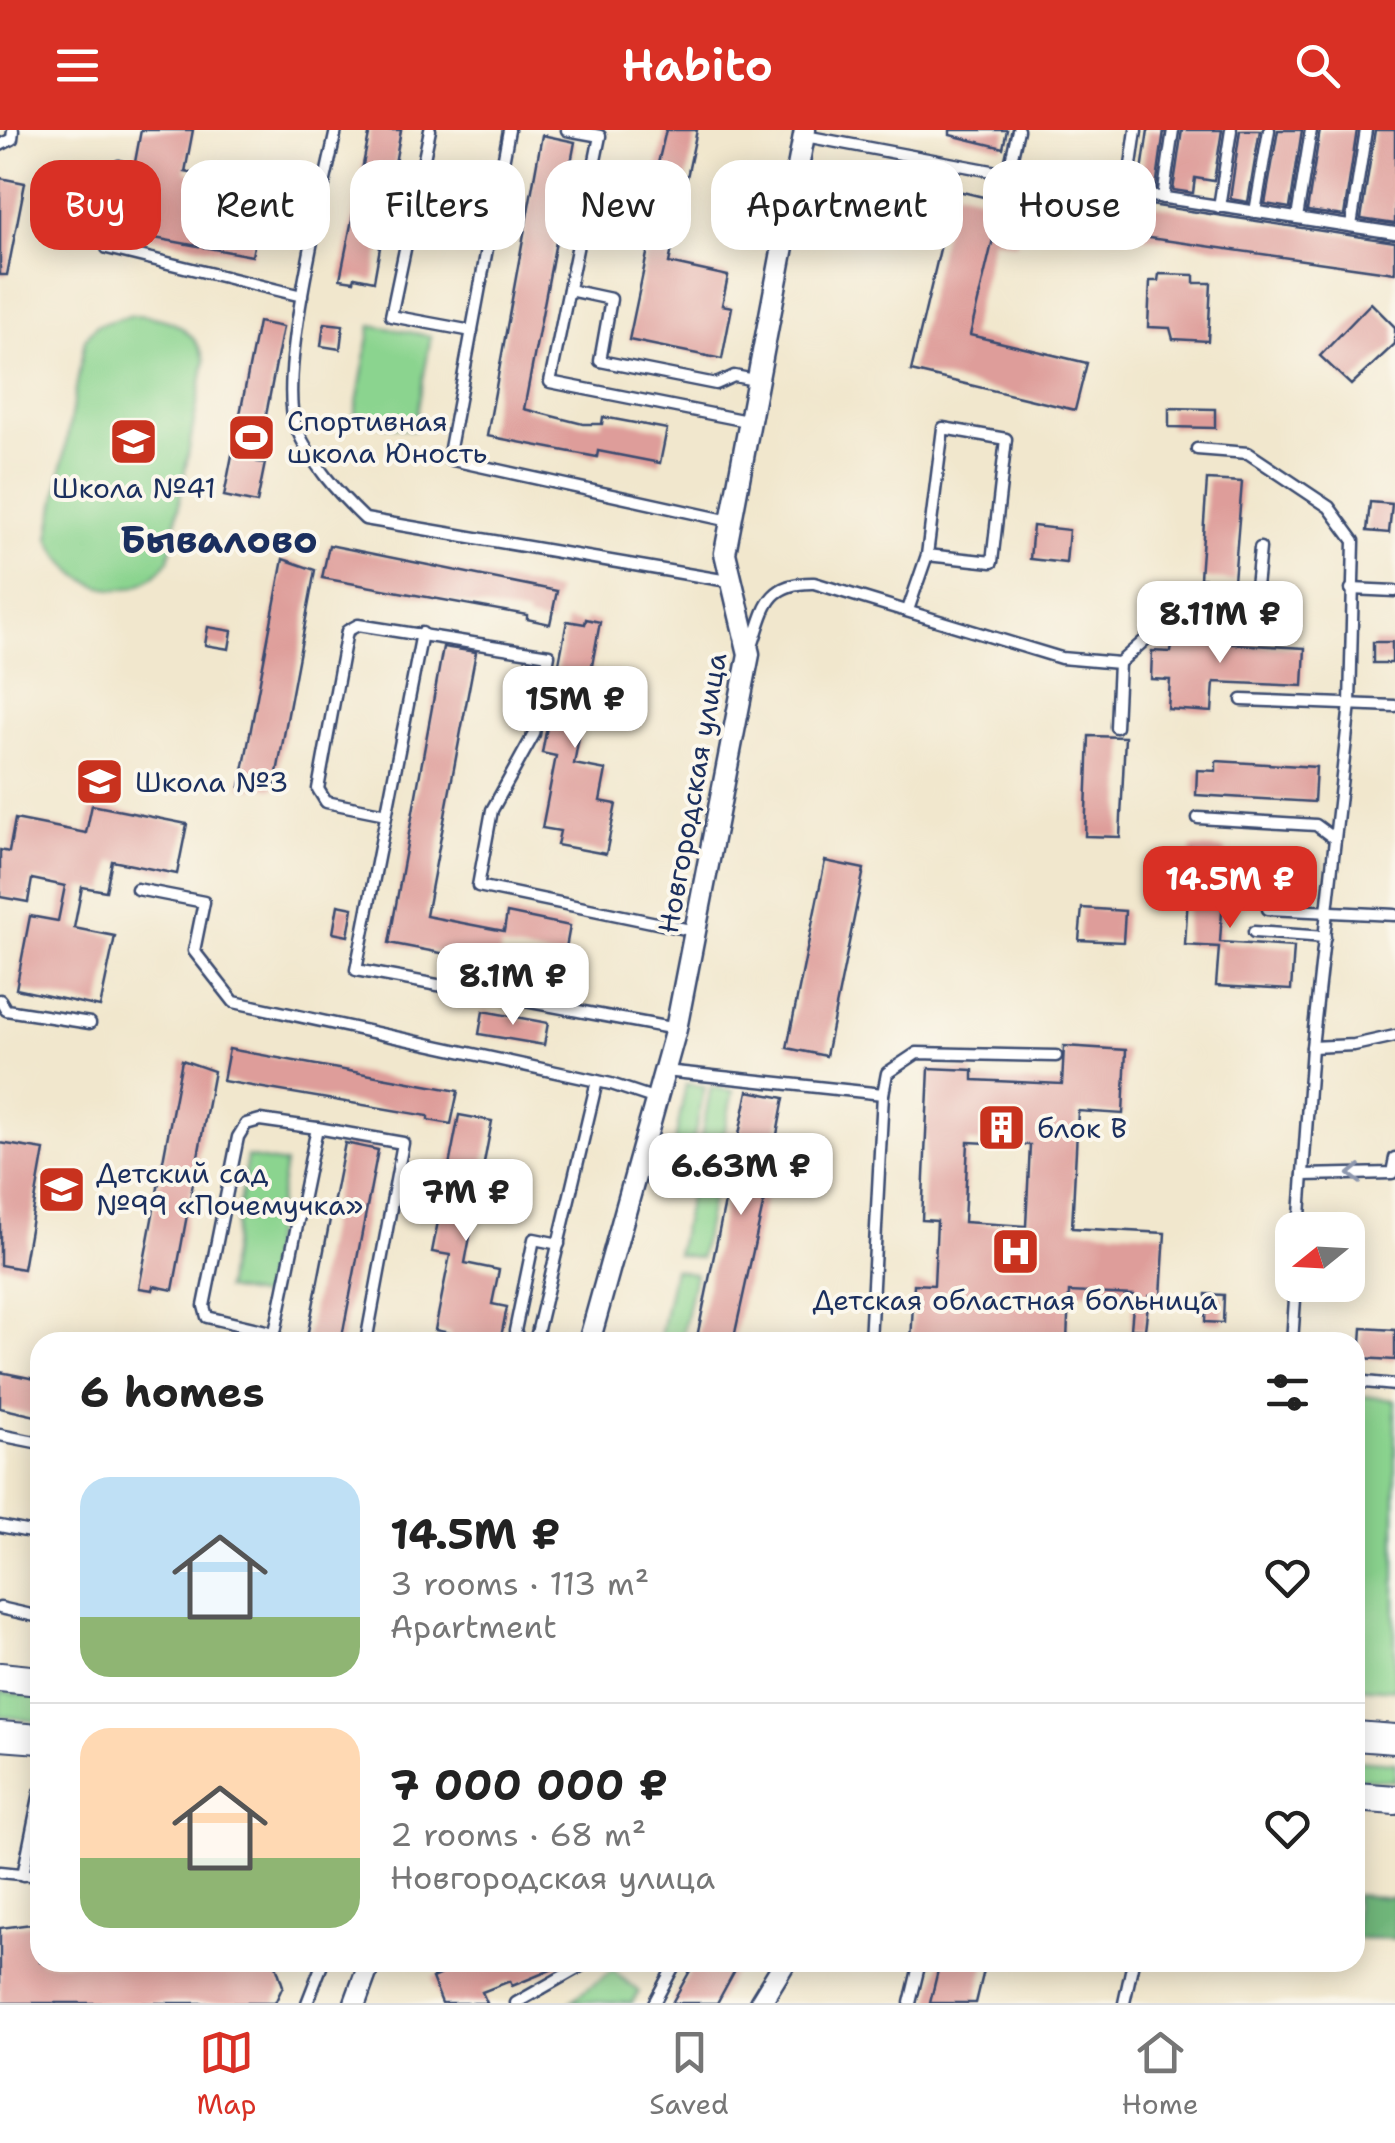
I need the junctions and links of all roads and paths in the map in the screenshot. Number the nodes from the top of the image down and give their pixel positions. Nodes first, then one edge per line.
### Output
1 (13, 130) edge
2 (336, 130) edge
3 (430, 130) edge
4 (509, 130) edge
5 (567, 130) edge
6 (1018, 130) edge
7 (1136, 130) edge
8 (1174, 130) edge
9 (1231, 130) edge
10 (1269, 130) edge
11 (1312, 130) edge
12 (1366, 130) edge
13 (804, 133) edge
14 (0, 145) edge
15 (1011, 160) edge
16 (1132, 160) edge
17 (983, 169) edge
18 (1156, 197) edge
19 (1163, 198) junction
20 (1219, 206) junction
21 (1256, 212) junction
22 (1298, 218) junction
23 (1351, 226) junction
24 (1395, 233) edge
25 (115, 250) edge
26 (569, 290) junction
27 (302, 296) junction
28 (472, 332) junction
29 (755, 380) junction
30 (747, 421) junction
31 (1197, 449) dead end
32 (730, 521) junction
33 (1260, 548) dead end
34 (927, 555) junction
35 (728, 581) junction
36 (1351, 589) junction
37 (1395, 591) edge
38 (908, 610) junction
39 (422, 633) junction
40 (749, 654) junction
41 (1118, 663) junction
42 (1242, 700) dead end
43 (1350, 704) junction
44 (1395, 706) edge
45 (1116, 728) dead end
46 (386, 814) junction
47 (1198, 818) dead end
48 (1335, 839) junction
49 (137, 889) dead end
50 (1268, 909) dead end
51 (1328, 912) junction
52 (1395, 916) edge
53 (695, 931) junction
54 (1254, 932) dead end
55 (1325, 936) junction
56 (0, 1000) edge
57 (90, 1023) dead end
58 (676, 1029) junction
59 (1395, 1036) edge
60 (1312, 1047) junction
61 (1056, 1056) dead end
62 (664, 1071) junction
63 (597, 1081) junction
64 (883, 1094) junction
65 (656, 1100) junction
66 (318, 1128) junction
67 (1395, 1158) edge
68 (1303, 1175) junction
69 (1301, 1212) edge
70 (559, 1244) junction
71 (1295, 1302) edge
72 (253, 1332) edge
73 (275, 1332) edge
74 (368, 1332) edge
75 (515, 1332) edge
76 (538, 1332) edge
77 (592, 1332) edge
78 (871, 1332) edge
79 (1293, 1332) edge
80 (1365, 1382) edge
81 (1395, 1385) edge
82 (0, 1436) edge
83 (30, 1441) edge
84 (0, 1526) edge
85 (30, 1532) edge
86 (0, 1608) edge
87 (30, 1615) edge
88 (0, 1676) edge
89 (30, 1680) edge
90 (0, 1736) edge
91 (1365, 1737) edge
92 (30, 1738) edge
93 (1395, 1739) edge
94 (1365, 1798) edge
95 (1395, 1800) edge
96 (30, 1838) edge
97 (0, 1872) edge
98 (22, 1875) junction
99 (30, 1875) edge
100 (319, 1972) edge
101 (366, 1972) edge
102 (570, 1972) edge
103 (671, 1972) edge
104 (779, 1972) edge
105 (918, 1972) edge
106 (1130, 1972) edge
107 (307, 2003) edge
108 (355, 2003) edge
109 (516, 2003) edge
110 (654, 2003) edge
111 (760, 2003) edge
112 (910, 2003) edge
113 (1124, 2003) edge

1 - 14 lane
2 - 27 lane
3 - 28 lane
4 - 28 lane
5 - 26 lane
6 - 15 lane
7 - 16 lane
8 - 19 lane
9 - 20 lane
10 - 21 lane
11 - 22 lane
12 - 23 lane
13 - 17 lane
13 - 29 street, Новгородская улица
18 - 19 lane
19 - 20 lane
20 - 21 lane
21 - 22 lane
22 - 23 lane
23 - 24 lane
25 - 27 lane
26 - 29 lane
26 - 30 lane
27 - 35 lane
28 - 32 lane
29 - 30 street, Новгородская улица
30 - 32 street, Новгородская улица
31 - 36 lane
32 - 35 street, Новгородская улица
33 - 41 lane
34 - 34 lane
34 - 38 lane
35 - 40 street, Новгородская улица
36 - 37 lane
36 - 43 lane
38 - 40 lane
38 - 41 lane
39 - 46 lane
39 - 46 lane
39 - 53 lane
40 - 53 street, Новгородская улица
41 - 45 lane
42 - 43 lane
43 - 44 lane
43 - 48 lane
46 - 58 lane
47 - 48 lane
48 - 51 lane
49 - 63 lane
50 - 51 lane
51 - 52 lane
51 - 55 lane
53 - 58 street, Новгородская улица
54 - 55 lane
55 - 60 lane
56 - 57 lane
58 - 62 street, Новгородская улица
59 - 60 lane
60 - 68 lane
61 - 64 lane
62 - 64 lane
62 - 65 street, Новгородская улица
63 - 65 lane
63 - 70 lane
64 - 78 lane
65 - 77 street, Новгородская улица
66 - 72 lane
66 - 73 lane
66 - 74 lane
67 -> 68 lane
68 - 69 lane
70 - 75 lane
70 - 76 lane
71 - 79 lane
80 - 81 lane
82 - 83 lane
84 - 85 lane
86 - 87 lane
88 - 89 main road
90 - 92 main road
91 - 93 main road
94 - 95 main road
96 - 98 lane
97 - 98 lane
98 - 99 lane
100 - 107 lane
101 - 108 street
102 - 109 lane
103 - 110 lane
104 - 111 street
105 - 112 lane
106 - 113 lane

